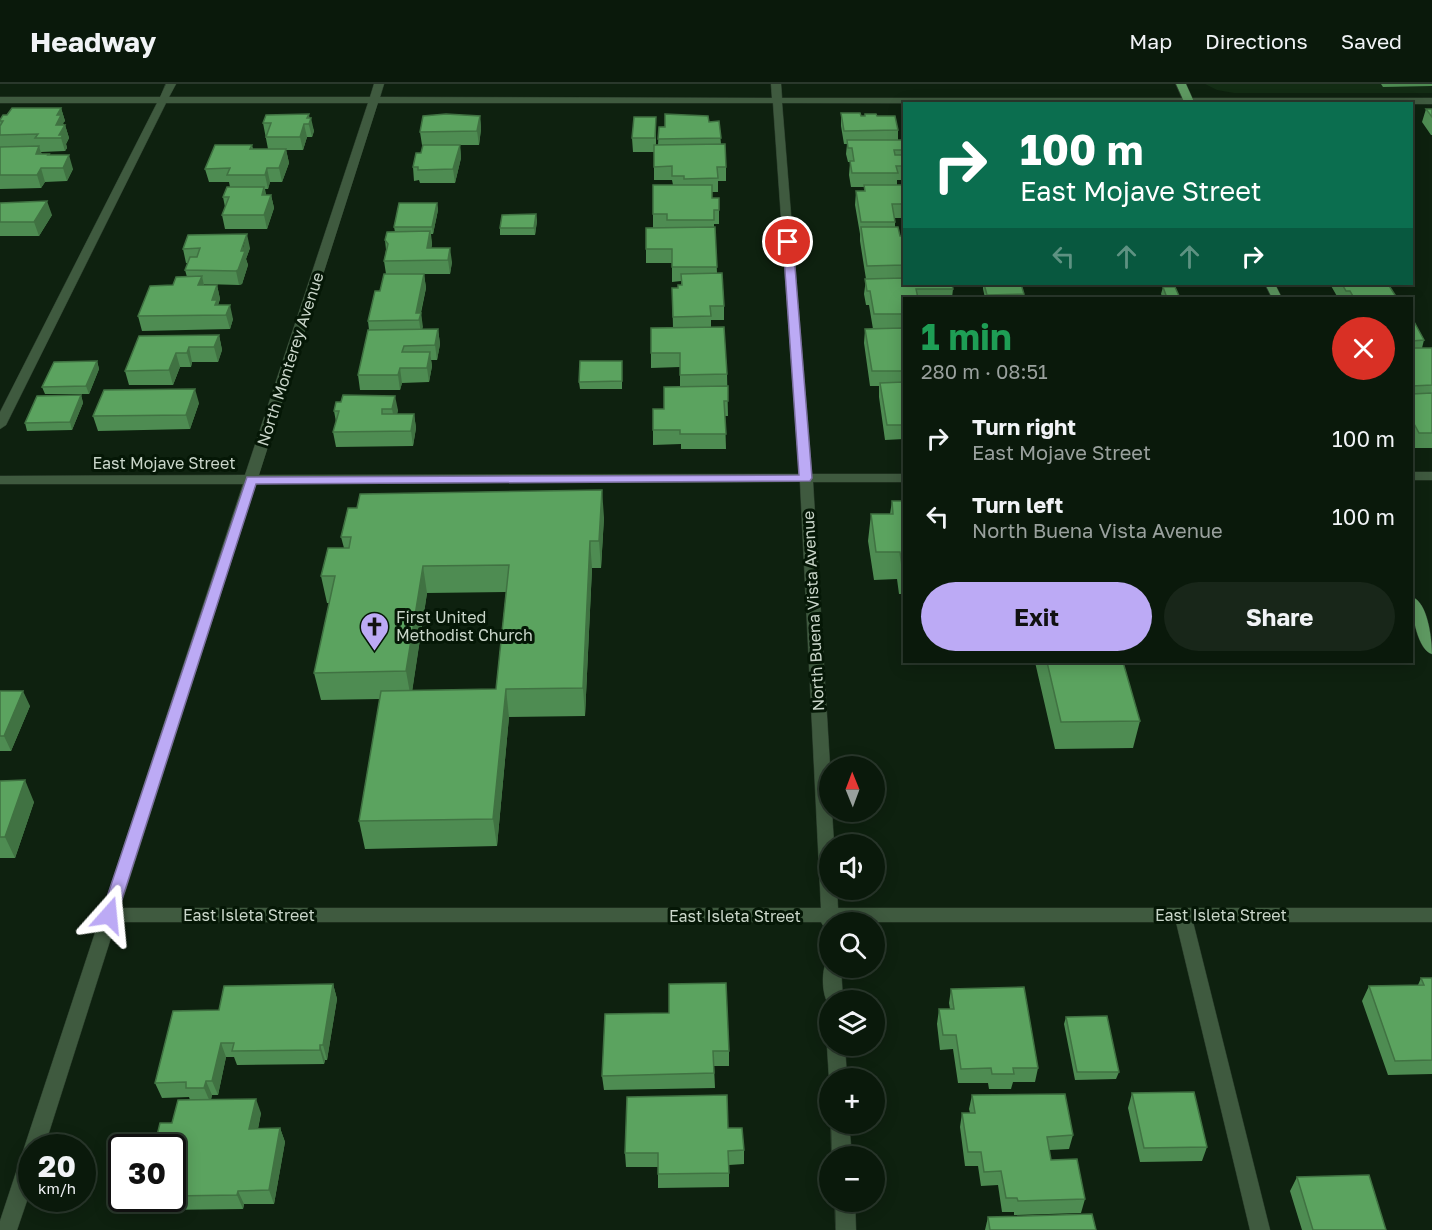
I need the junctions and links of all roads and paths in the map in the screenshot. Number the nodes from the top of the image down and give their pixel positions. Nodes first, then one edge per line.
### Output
1 (171, 84) edge
2 (379, 84) edge
3 (776, 84) edge
4 (1181, 84) edge
5 (0, 100) edge
6 (162, 100) junction
7 (374, 100) junction
8 (777, 100) junction
9 (1432, 101) edge
10 (1189, 102) edge
11 (0, 425) edge
12 (1413, 476) edge
13 (1432, 476) edge
14 (806, 478) junction
15 (903, 478) edge
16 (0, 480) edge
17 (251, 480) junction
18 (1413, 604) edge
19 (1432, 649) edge
20 (830, 912) edge
21 (109, 915) junction
22 (1183, 915) junction
23 (1432, 915) edge
24 (885, 918) edge
25 (819, 919) edge
26 (39, 1134) edge
27 (18, 1197) edge
28 (845, 1212) edge
29 (7, 1230) edge
30 (846, 1230) edge
31 (1260, 1230) edge

1 - 6 street
2 - 7 street, North Monterey Avenue
3 - 8 street, North Buena Vista Avenue
4 - 10 main road
5 - 6 street
6 - 7 street
6 - 11 street
7 - 8 street
7 - 17 street, North Monterey Avenue
8 - 10 street
8 - 14 street, North Buena Vista Avenue
9 - 10 street
12 - 13 street
14 - 15 street, East Mojave Street
14 - 17 street, East Mojave Street
14 - 20 street, North Buena Vista Avenue
16 - 17 street, East Mojave Street
17 - 21 street, North Monterey Avenue
18 - 19 main road
21 - 25 street, East Isleta Street
21 - 26 street, North Monterey Avenue
22 - 23 street, East Isleta Street
22 - 24 street, East Isleta Street
22 - 31 street
27 - 29 street
28 - 30 street

